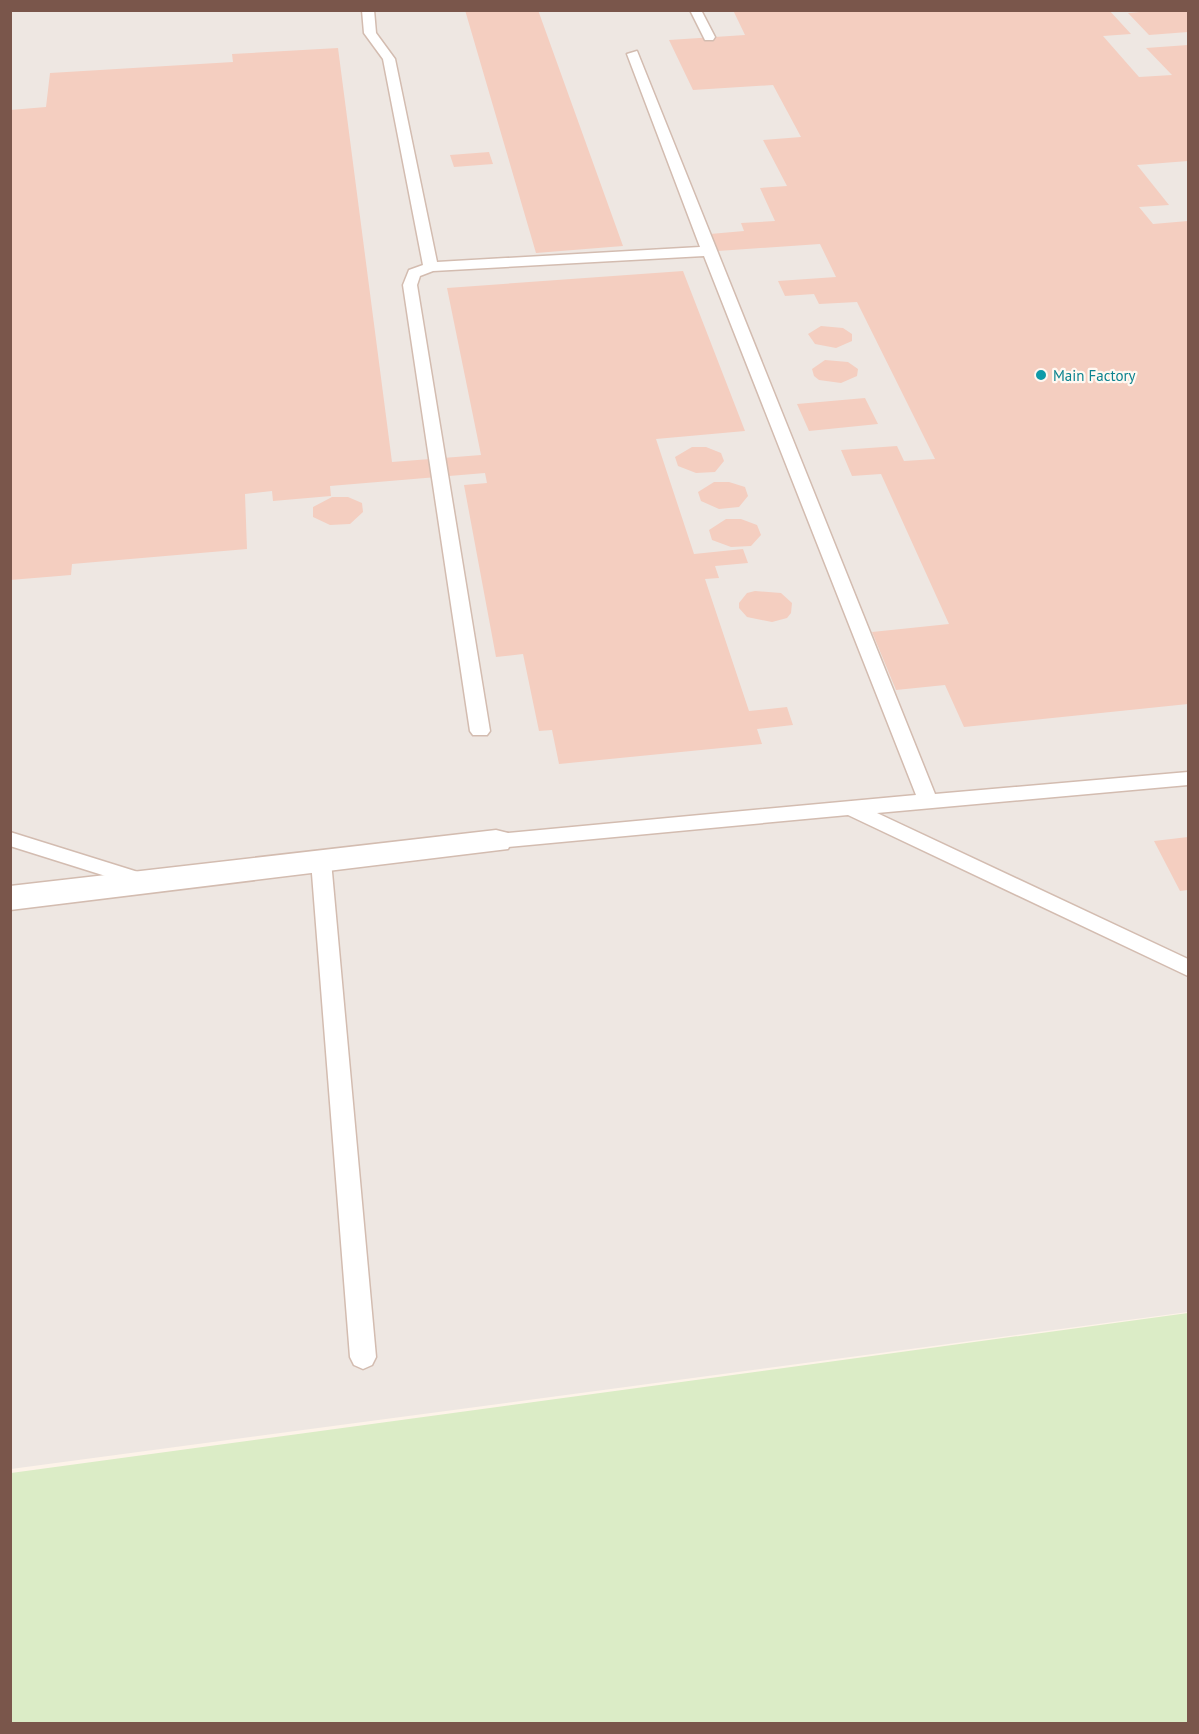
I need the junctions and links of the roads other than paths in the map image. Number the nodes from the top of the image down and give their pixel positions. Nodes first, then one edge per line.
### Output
1 (368, 10) edge
2 (695, 10) edge
3 (709, 37) dead end
4 (633, 54) dead end
5 (709, 251) junction
6 (431, 267) junction
7 (480, 731) dead end
8 (1188, 778) edge
9 (928, 801) junction
10 (850, 808) junction
11 (10, 839) edge
12 (496, 841) joint
13 (321, 861) junction
14 (147, 882) junction
15 (10, 898) edge
16 (1188, 968) edge
17 (363, 1357) dead end

1 - 6 lane
2 - 3 lane
4 - 5 lane
5 - 6 lane
5 - 9 lane
6 - 7 lane
8 - 9 lane
9 - 10 lane
10 - 12 lane
10 - 16 lane
11 - 14 lane
12 - 13 street
13 - 14 street
13 - 17 lane
14 - 15 street

